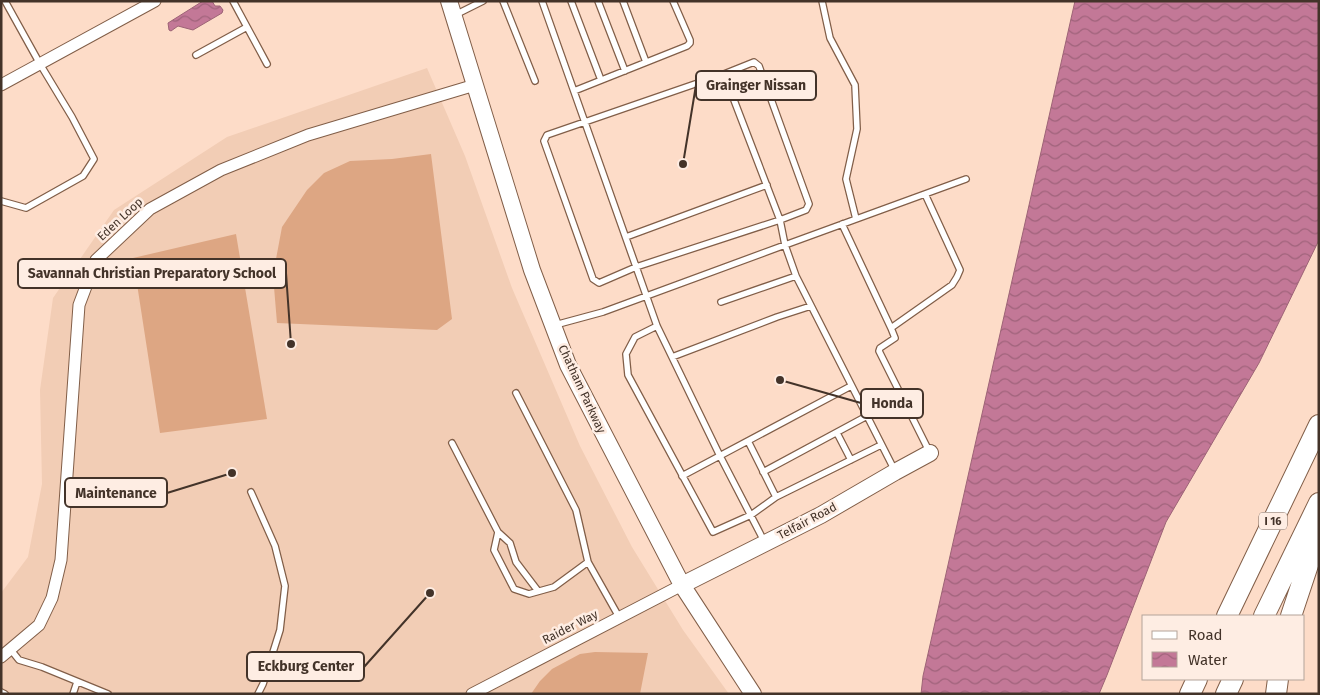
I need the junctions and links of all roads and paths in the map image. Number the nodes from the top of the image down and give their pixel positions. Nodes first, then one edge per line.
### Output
1 (5, 1) edge
2 (154, 1) edge
3 (233, 1) edge
4 (483, 1) edge
5 (504, 1) edge
6 (542, 1) edge
7 (571, 1) edge
8 (598, 1) edge
9 (623, 1) edge
10 (673, 1) edge
11 (822, 1) edge
12 (451, 9) edge
13 (247, 27) junction
14 (196, 55) dead end
15 (646, 62) junction
16 (40, 64) junction
17 (267, 64) dead end
18 (625, 71) junction
19 (724, 74) junction
20 (601, 80) junction
21 (535, 81) dead end
22 (1, 85) edge
23 (476, 85) junction
24 (574, 91) junction
25 (585, 122) junction
26 (966, 178) dead end
27 (767, 185) junction
28 (924, 194) junction
29 (1, 201) edge
30 (856, 219) junction
31 (780, 220) junction
32 (842, 224) junction
33 (626, 237) junction
34 (785, 245) junction
35 (636, 267) junction
36 (796, 276) junction
37 (646, 296) junction
38 (721, 302) dead end
39 (811, 306) junction
40 (553, 325) junction
41 (658, 326) junction
42 (891, 328) junction
43 (672, 357) junction
44 (852, 386) junction
45 (516, 394) dead end
46 (867, 416) junction
47 (1319, 425) edge
48 (837, 433) junction
49 (748, 441) junction
50 (452, 444) dead end
51 (881, 445) junction
52 (930, 453) joint
53 (720, 456) junction
54 (851, 460) junction
55 (763, 472) junction
56 (895, 472) junction
57 (682, 476) junction
58 (250, 492) dead end
59 (776, 497) junction
60 (1319, 503) edge
61 (751, 515) junction
62 (498, 532) junction
63 (1319, 532) edge
64 (765, 543) junction
65 (588, 562) junction
66 (682, 585) junction
67 (538, 591) junction
68 (1227, 615) edge
69 (1264, 615) edge
70 (1291, 615) edge
71 (619, 617) junction
72 (11, 650) junction
73 (1, 657) edge
74 (1197, 680) edge
75 (1233, 680) edge
76 (1278, 680) edge
77 (77, 682) junction
78 (1, 692) edge
79 (5, 694) edge
80 (73, 694) edge
81 (108, 694) edge
82 (258, 694) edge
83 (472, 694) edge
84 (752, 694) edge
85 (1190, 694) edge
86 (1226, 694) edge
87 (1276, 694) edge

1 - 16 lane
2 - 16 street
3 - 13 lane
4 - 12 lane
5 - 21 lane
6 - 24 lane
7 - 20 lane
8 - 18 lane
9 - 15 lane
10 - 15 lane
11 - 30 lane
12 - 23 main road, Chatham Parkway
13 - 14 lane
13 - 17 lane
15 - 18 lane
16 - 22 street
16 - 29 lane
18 - 20 lane
19 - 25 lane
19 - 27 lane
19 - 31 lane
20 - 24 lane
23 - 40 main road, Chatham Parkway
23 - 72 street, Eden Loop
24 - 25 lane
25 - 33 lane
25 - 35 lane
26 - 28 lane
27 - 31 lane
27 - 33 lane
28 - 30 lane
28 - 42 lane
30 - 32 lane
31 - 34 lane
31 - 35 lane
32 - 34 lane
32 - 42 lane
33 - 35 lane
34 - 36 lane
34 - 37 lane
35 - 37 lane
36 - 38 lane
36 - 39 lane
37 - 40 lane
37 - 41 lane
39 - 43 lane
39 - 44 lane
40 - 66 main road, Chatham Parkway
41 - 43 lane
41 - 57 lane
42 - 52 lane
43 - 53 lane
44 - 46 lane
44 - 49 lane
45 - 65 lane
46 - 48 lane
46 - 51 lane
47 - 68 highway, I 16
48 - 54 lane
48 - 55 lane
49 - 53 lane
49 - 55 lane
50 - 62 lane
51 - 54 lane
51 - 56 lane
52 - 56 main road, Telfair Road
53 - 57 lane
53 - 61 lane
54 - 59 lane
55 - 59 lane
56 - 64 main road, Telfair Road
57 - 61 lane
58 - 82 lane
59 - 61 lane
60 - 69 highway, I 16
61 - 64 lane
62 - 67 lane
62 - 67 lane
63 - 70 highway
64 - 66 main road, Telfair Road
65 - 67 lane
65 - 71 lane
66 - 71 street, Raider Way
66 - 84 main road, Chatham Parkway
71 - 83 street, Raider Way
72 - 73 street, Eden Loop
72 - 77 lane
74 - 85 highway
75 - 86 highway
76 - 87 highway
77 - 80 lane
77 - 81 lane
78 - 79 lane

